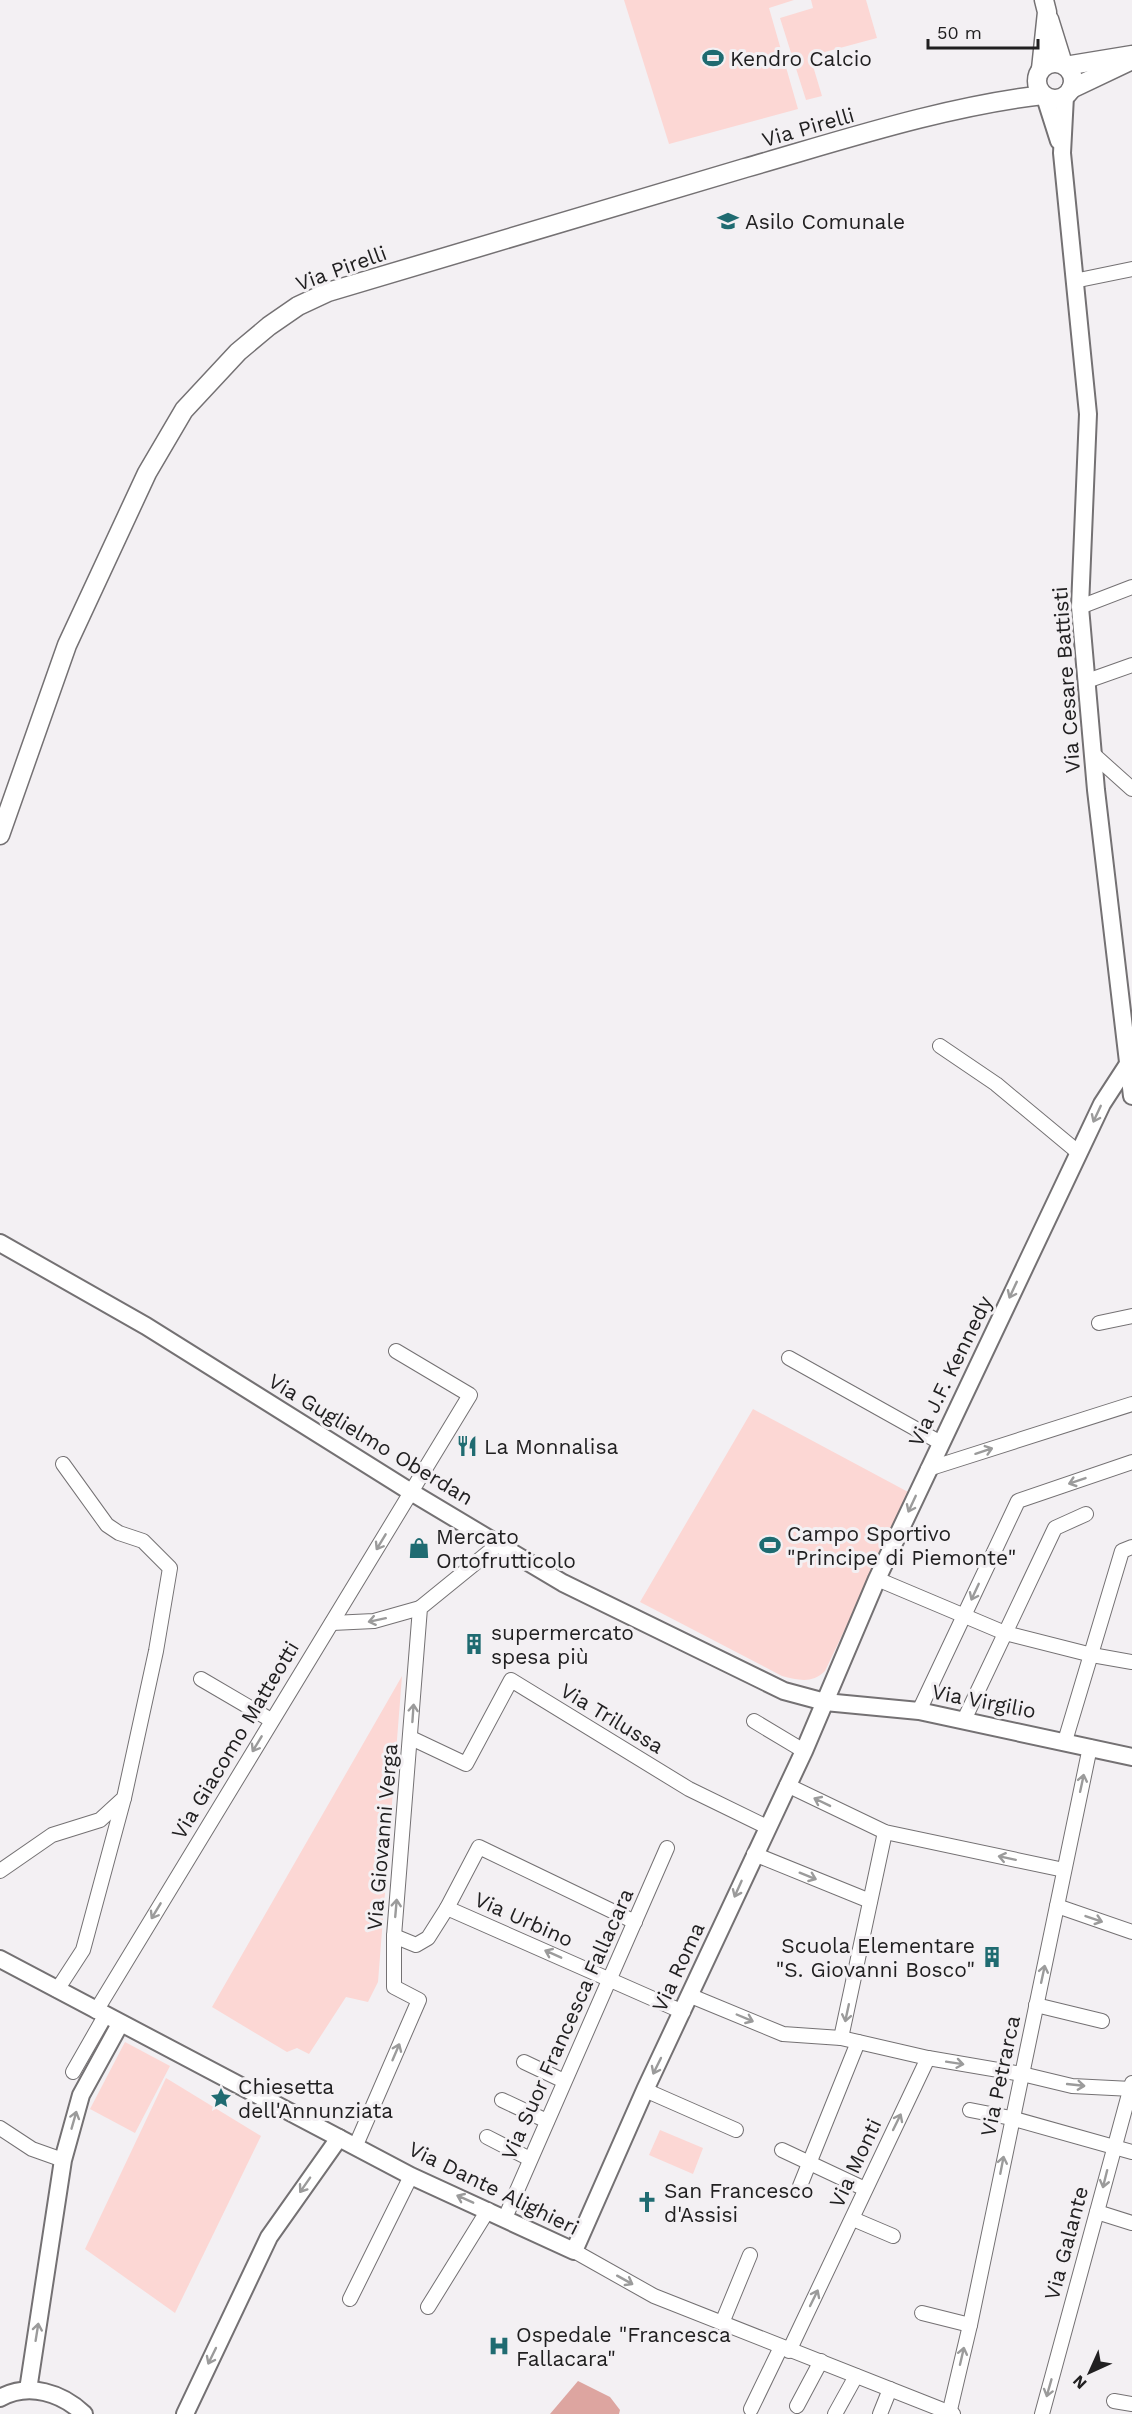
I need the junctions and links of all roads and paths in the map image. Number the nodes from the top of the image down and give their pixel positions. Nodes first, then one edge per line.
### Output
1 (1046, 6) edge
2 (1132, 56) edge
3 (1132, 60) edge
4 (1064, 65) junction
5 (1040, 70) junction
6 (1068, 93) junction
7 (1044, 96) junction
8 (994, 101) junction
9 (1062, 153) junction
10 (1132, 269) edge
11 (1074, 281) junction
12 (1132, 587) edge
13 (1080, 607) junction
14 (1132, 665) edge
15 (1087, 681) junction
16 (1093, 754) junction
17 (1132, 789) edge
18 (0, 835) edge
19 (1128, 1030) edge
20 (940, 1046) dead end
21 (1128, 1064) junction
22 (1132, 1096) edge
23 (1079, 1153) junction
24 (0, 1243) edge
25 (1132, 1316) edge
26 (1099, 1323) dead end
27 (396, 1351) dead end
28 (789, 1358) dead end
29 (1132, 1404) edge
30 (940, 1443) junction
31 (1132, 1462) edge
32 (63, 1464) dead end
33 (928, 1469) junction
34 (411, 1492) junction
35 (1086, 1514) dead end
36 (500, 1543) junction
37 (1132, 1547) edge
38 (877, 1579) junction
39 (420, 1608) junction
40 (964, 1616) junction
41 (332, 1623) junction
42 (1005, 1634) junction
43 (1092, 1655) junction
44 (1132, 1662) edge
45 (201, 1678) dead end
46 (825, 1702) junction
47 (919, 1711) junction
48 (271, 1720) junction
49 (964, 1720) junction
50 (754, 1721) dead end
51 (411, 1738) junction
52 (1065, 1741) junction
53 (1090, 1747) junction
54 (804, 1751) junction
55 (1132, 1757) edge
56 (787, 1785) junction
57 (124, 1798) junction
58 (767, 1827) junction
59 (885, 1832) junction
60 (667, 1848) dead end
61 (754, 1854) junction
62 (1064, 1870) junction
63 (0, 1871) edge
64 (870, 1901) junction
65 (1057, 1906) junction
66 (447, 1908) junction
67 (634, 1922) junction
68 (1132, 1932) edge
69 (394, 1936) junction
70 (0, 1959) edge
71 (611, 1980) junction
72 (57, 1990) junction
73 (691, 1996) junction
74 (1036, 2005) junction
75 (683, 2012) junction
76 (107, 2017) junction
77 (1102, 2021) dead end
78 (842, 2038) junction
79 (858, 2043) junction
80 (928, 2058) junction
81 (524, 2062) dead end
82 (73, 2072) dead end
83 (1022, 2074) junction
84 (564, 2081) junction
85 (1131, 2087) edge
86 (645, 2090) junction
87 (502, 2100) dead end
88 (970, 2110) dead end
89 (1011, 2118) junction
90 (547, 2121) junction
91 (0, 2128) edge
92 (736, 2130) dead end
93 (487, 2137) dead end
94 (339, 2138) junction
95 (356, 2145) junction
96 (1113, 2148) junction
97 (782, 2150) dead end
98 (1132, 2152) edge
99 (530, 2159) junction
100 (63, 2160) junction
101 (810, 2163) junction
102 (411, 2176) junction
103 (800, 2186) dead end
104 (865, 2189) junction
105 (488, 2210) junction
106 (1097, 2212) junction
107 (505, 2218) junction
108 (853, 2219) junction
109 (1132, 2223) edge
110 (893, 2236) dead end
111 (574, 2251) junction
112 (750, 2255) dead end
113 (350, 2299) dead end
114 (428, 2307) dead end
115 (922, 2313) dead end
116 (722, 2323) junction
117 (970, 2325) junction
118 (785, 2349) junction
119 (821, 2361) junction
120 (856, 2376) junction
121 (28, 2390) junction
122 (890, 2390) junction
123 (0, 2398) edge
124 (1114, 2401) dead end
125 (1132, 2404) edge
126 (796, 2406) dead end
127 (751, 2409) dead end
128 (84, 2414) edge
129 (185, 2414) edge
130 (835, 2414) edge
131 (880, 2414) edge
132 (950, 2414) edge
133 (1042, 2414) edge

1 - 4 main road
1 - 5 main road
2 - 4 main road
3 - 6 main road
4 - 5 main road
4 - 6 main road
5 - 7 main road
5 - 8 main road, Via Pirelli
6 - 7 main road
6 - 9 street, Via Cesare Battisti
7 - 8 main road, Via Pirelli
7 - 9 street, Via Cesare Battisti
8 - 18 main road, Via Pirelli
9 - 11 street, Via Cesare Battisti
10 - 11 street
11 - 13 street, Via Cesare Battisti
12 - 13 street
13 - 15 street, Via Cesare Battisti
14 - 15 street
15 - 16 street, Via Cesare Battisti
16 - 17 street
16 - 19 street, Via Cesare Battisti
19 - 21 street, Via Cesare Battisti
20 - 23 street
21 - 22 street, Via Cesare Battisti
21 -> 23 street, Via J.F. Kennedy
23 -> 30 street, Via J.F. Kennedy
24 - 34 street, Via Guglielmo Oberdan
25 - 26 street
27 - 34 street, Via Giacomo Matteotti
28 - 30 street
33 -> 29 street
30 - 33 street, Via J.F. Kennedy
31 -> 40 street
32 - 57 street
33 -> 38 street, Via J.F. Kennedy
34 - 36 street, Via Guglielmo Oberdan
34 -> 41 street, Via Giacomo Matteotti
35 - 42 street
36 - 39 street
36 - 46 street, Via Guglielmo Oberdan
37 - 43 street
38 - 40 street
38 - 46 street, Via J.F. Kennedy
39 -> 41 street
51 -> 39 street, Via Giovanni Verga
40 - 42 street
40 - 47 street
41 - 48 street, Via Giacomo Matteotti
42 - 43 street
42 - 49 street
43 - 44 street
43 - 52 street
45 - 48 street
46 - 47 street, Via Virgilio
46 - 54 street, Via Roma
47 - 49 street, Via Virgilio
48 -> 76 street, Via Giacomo Matteotti
49 - 52 street, Via Virgilio
50 - 54 street
51 - 58 street, Via Trilussa
69 -> 51 street, Via Giovanni Verga
52 - 53 street, Via Virgilio
53 - 55 street, Via Virgilio
62 -> 53 street, Via Petrarca
54 - 56 street, Via Roma
56 - 58 street, Via Roma
59 -> 56 street
57 - 63 street
57 - 72 street
58 - 61 street, Via Roma
62 -> 59 street
59 - 64 street
60 - 67 street, Via Suor Francesca Fallacara
61 -> 64 street
61 -> 73 street, Via Roma
62 - 65 street, Via Petrarca
64 -> 78 street
65 -> 68 street
74 -> 65 street, Via Petrarca
66 - 67 street
66 - 69 street, Via Urbino
71 -> 66 street, Via Urbino
67 - 71 street, Via Suor Francesca Fallacara
95 -> 69 street, Via Giovanni Verga
70 - 72 street, Via Dante Alighieri
71 - 75 street, Via Urbino
71 - 84 street, Via Suor Francesca Fallacara
72 - 76 street, Via Dante Alighieri
73 - 75 street, Via Roma
73 -> 78 street
74 - 77 street
74 - 83 street, Via Petrarca
75 -> 86 street, Via Roma
76 - 82 street, Via Giacomo Matteotti
76 - 94 street, Via Dante Alighieri
100 -> 76 street
78 - 79 street
79 - 80 street
79 - 101 street
80 -> 83 street
104 -> 80 street, Via Monti
81 - 84 street
83 -> 85 street
83 - 89 street, Via Petrarca
84 - 90 street, Via Suor Francesca Fallacara
85 - 96 street, Via Galante
86 - 92 street
86 - 111 street, Via Roma
87 - 90 street
88 - 89 street
89 - 96 street
117 -> 89 street, Via Petrarca
90 - 99 street, Via Suor Francesca Fallacara
91 - 100 street
93 - 99 street
94 - 95 street, Via Dante Alighieri
94 -> 129 street
95 - 102 street, Via Dante Alighieri
96 - 98 street
96 -> 106 street, Via Galante
97 - 101 street
99 - 107 street, Via Suor Francesca Fallacara
121 -> 100 street
101 - 103 street
101 - 104 street
105 -> 102 street, Via Dante Alighieri
102 - 113 street
104 - 108 street, Via Monti
105 - 107 street, Via Dante Alighieri
105 - 114 street
106 - 109 street
106 -> 133 street, Via Galante
107 - 111 street, Via Dante Alighieri
108 - 110 street
118 -> 108 street, Via Monti
111 -> 116 street, Via Dante Alighieri
112 - 116 street
115 - 117 street
116 - 118 street, Via Dante Alighieri
132 -> 117 street, Via Petrarca
118 - 119 street, Via Dante Alighieri
118 - 127 street, Via Monti
119 - 120 street, Via Dante Alighieri
119 - 126 street
120 - 122 street, Via Dante Alighieri
120 - 130 street
121 - 123 street
121 - 128 street
122 - 131 street
122 - 132 street, Via Dante Alighieri
124 - 125 street

